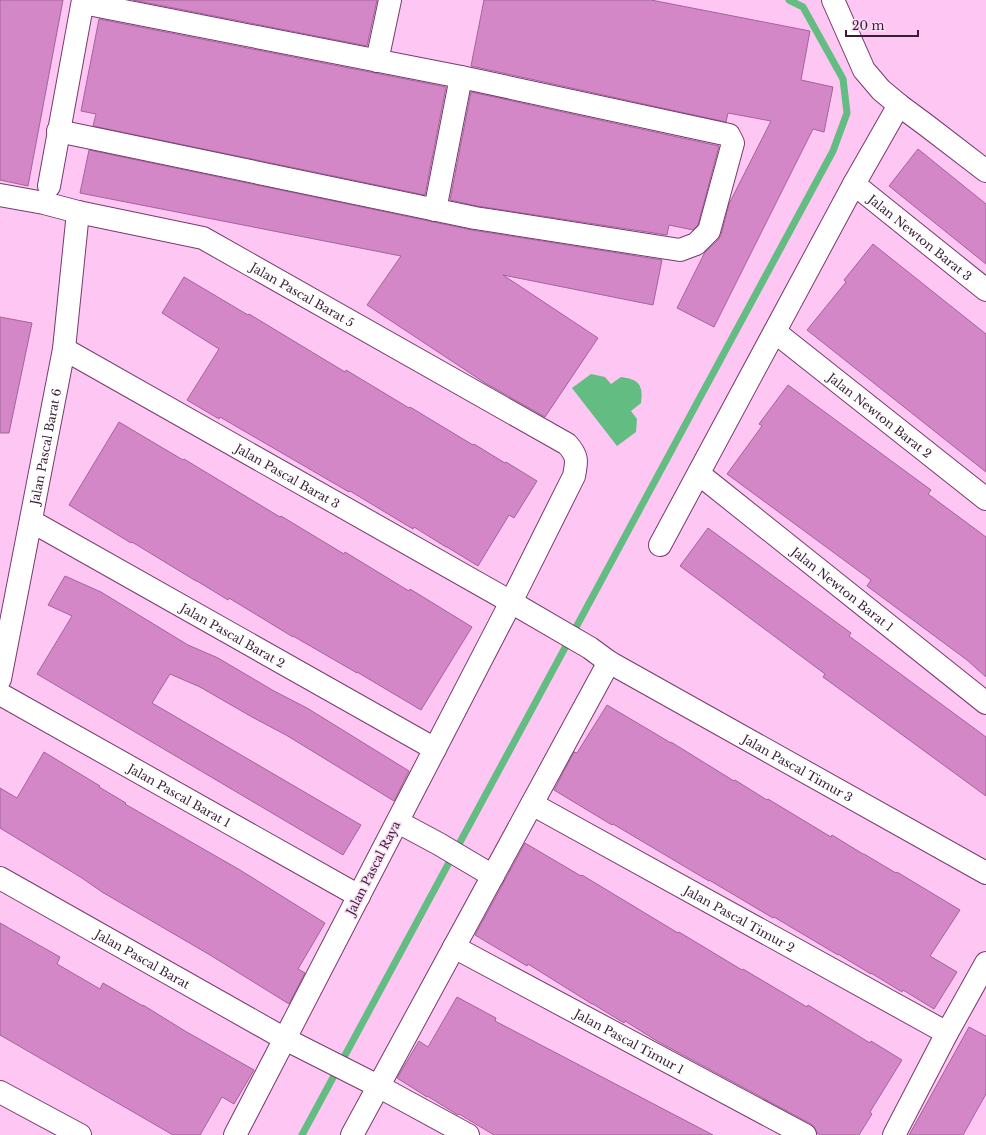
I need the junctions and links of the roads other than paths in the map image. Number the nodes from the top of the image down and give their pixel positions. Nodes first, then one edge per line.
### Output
1 (390, 0) edge
2 (833, 0) edge
3 (83, 2) edge
4 (378, 61) junction
5 (461, 77) junction
6 (899, 105) junction
7 (58, 131) junction
8 (986, 171) edge
9 (854, 184) junction
10 (48, 186) dead end
11 (0, 195) edge
12 (435, 210) junction
13 (78, 212) junction
14 (986, 290) edge
15 (775, 332) junction
16 (64, 349) junction
17 (576, 458) joint
18 (698, 474) junction
19 (986, 499) edge
20 (31, 521) junction
21 (660, 545) dead end
22 (511, 602) junction
23 (558, 630) joint
24 (609, 662) junction
25 (0, 679) edge
26 (0, 694) edge
27 (986, 703) edge
28 (435, 749) junction
29 (532, 804) junction
30 (398, 822) junction
31 (986, 873) edge
32 (493, 876) junction
33 (0, 878) edge
34 (359, 896) junction
35 (454, 947) junction
36 (986, 963) edge
37 (947, 1032) junction
38 (285, 1039) junction
39 (378, 1086) junction
40 (0, 1092) edge
41 (80, 1135) edge
42 (236, 1135) edge
43 (352, 1135) edge
44 (468, 1135) edge
45 (805, 1135) edge
46 (894, 1135) edge

1 - 4 street
2 - 6 street
3 - 4 street
3 - 7 street
4 - 5 street
5 - 12 street
5 - 12 street
6 - 8 street
6 - 9 street
7 - 10 street
7 - 12 street
9 - 14 street, Jalan Newton Barat 3
9 - 15 street
11 - 13 street, Jalan Pascal Barat 5
13 - 16 street, Jalan Pascal Barat 6
13 - 17 street, Jalan Pascal Barat 5
15 - 18 street
15 - 19 street, Jalan Newton Barat 2
16 - 20 street, Jalan Pascal Barat 6
16 - 22 street, Jalan Pascal Barat 3
17 - 22 street, Jalan Pascal Raya
18 - 21 street
18 - 27 street, Jalan Newton Barat 1
20 - 25 street, Jalan Pascal Barat 6
20 - 28 street, Jalan Pascal Barat 2
22 - 23 street, Jalan Pascal Barat 3
22 - 28 street, Jalan Pascal Raya
23 - 24 street, Jalan Pascal Timur 3
24 - 29 street
24 - 31 street, Jalan Pascal Timur 3
26 - 34 street, Jalan Pascal Barat 1
28 - 30 street, Jalan Pascal Raya
29 - 32 street
29 - 37 street, Jalan Pascal Timur 2
30 - 32 street
30 - 34 street, Jalan Pascal Raya
32 - 35 street
33 - 38 street, Jalan Pascal Barat
34 - 38 street, Jalan Pascal Raya
35 - 39 street
35 - 45 street, Jalan Pascal Timur 1
36 - 37 street
37 - 46 street
38 - 39 street, Jalan Pascal Barat
38 - 42 street, Jalan Pascal Raya
39 - 43 street
39 - 44 street, Jalan Pascal Barat
40 - 41 street

